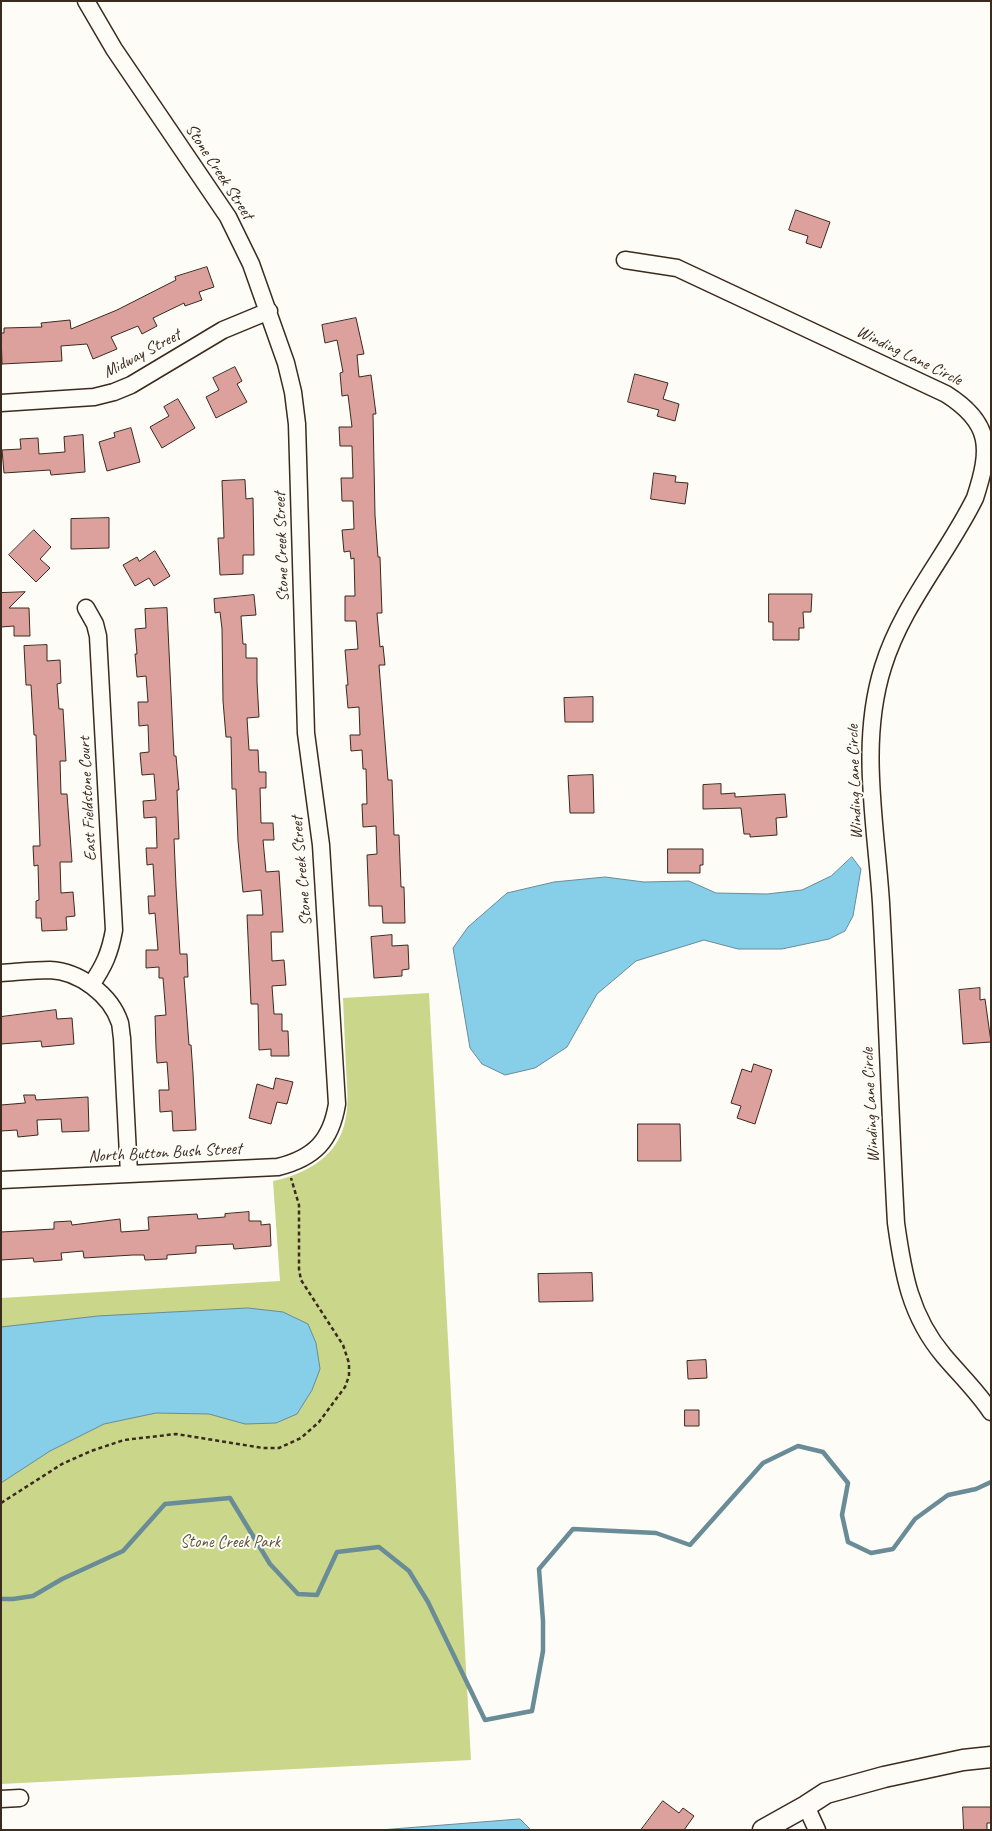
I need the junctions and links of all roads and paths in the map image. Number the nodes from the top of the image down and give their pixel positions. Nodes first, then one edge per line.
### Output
1 (86, 1) edge
2 (625, 260) dead end
3 (268, 311) junction
4 (1, 403) edge
5 (86, 608) dead end
6 (1, 973) edge
7 (91, 985) junction
8 (323, 1142) joint
9 (129, 1174) junction
10 (291, 1177) dead end
11 (1, 1180) edge
12 (991, 1412) edge
13 (1, 1504) edge
14 (991, 1757) edge
15 (20, 1798) dead end
16 (1, 1799) edge
17 (806, 1806) junction
18 (763, 1830) edge
19 (817, 1830) edge

1 - 3 street, Stone Creek Street
2 - 12 street, Winding Lane Circle
3 - 4 street, Midway Street
3 - 8 street, Stone Creek Street
5 - 7 street, East Fieldstone Court
6 - 7 street
7 - 9 street
8 - 9 street, North Button Bush Street
9 - 11 street, North Button Bush Street
10 - 13 path
14 - 17 street
15 - 16 street
17 - 18 street
17 - 19 street

